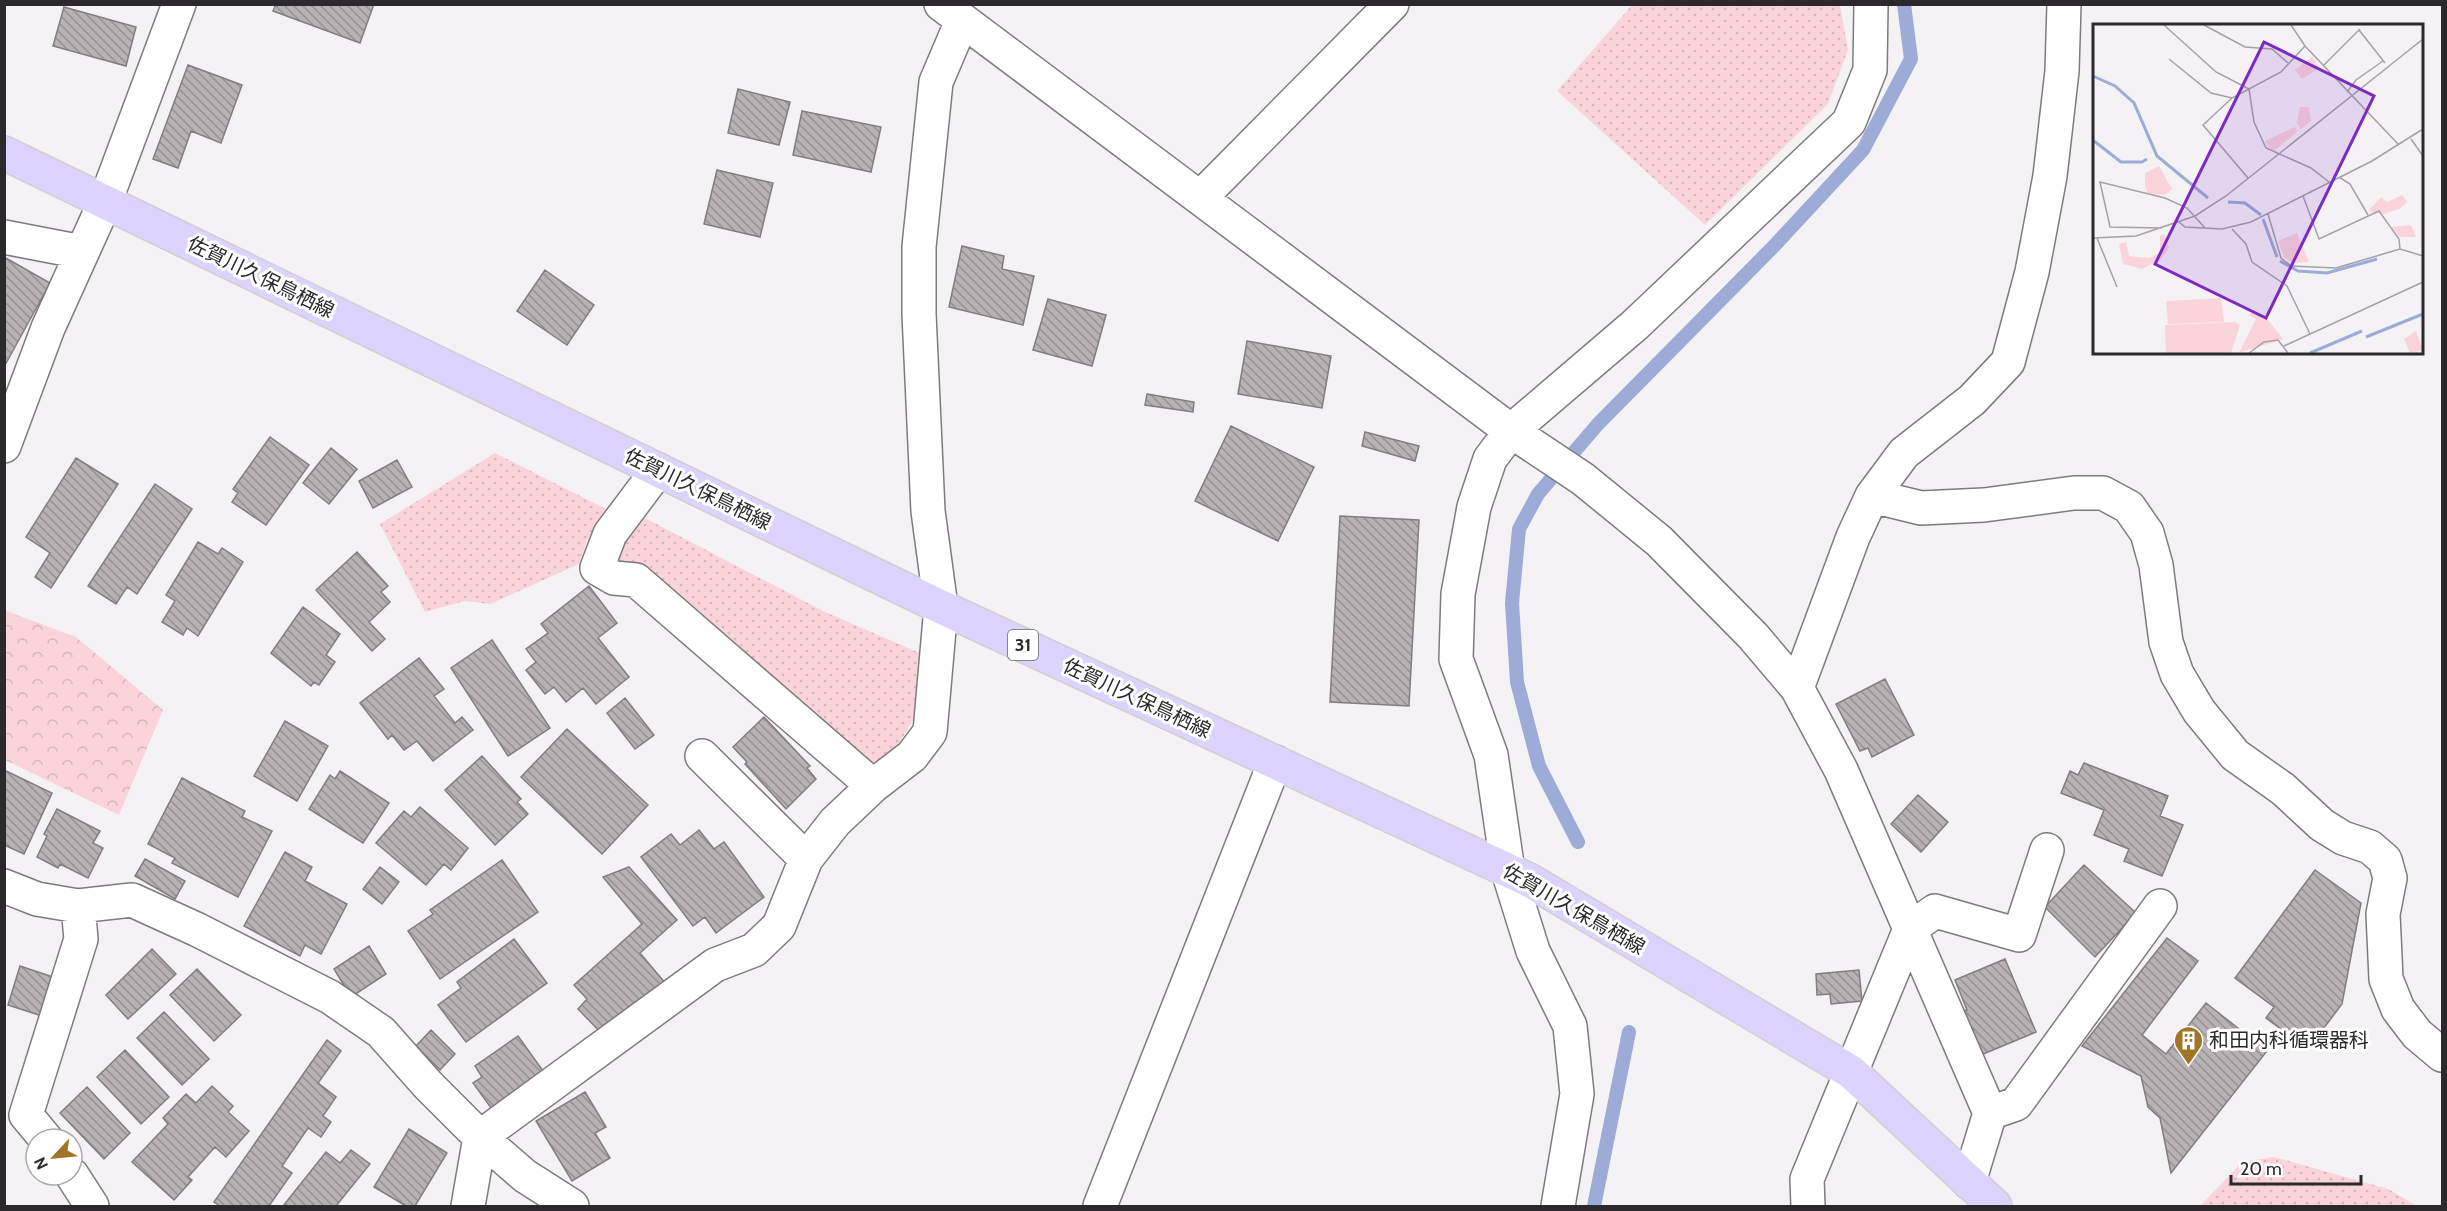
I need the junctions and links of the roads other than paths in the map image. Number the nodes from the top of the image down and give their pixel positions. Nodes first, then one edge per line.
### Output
1 (179, 4) edge
2 (1392, 4) edge
3 (1871, 4) edge
4 (2064, 4) edge
5 (951, 13) edge
6 (4, 153) edge
7 (1200, 198) junction
8 (105, 201) junction
9 (4, 237) edge
10 (82, 252) junction
11 (1519, 436) junction
12 (4, 446) edge
13 (658, 470) junction
14 (1872, 496) junction
15 (941, 607) junction
16 (1797, 688) junction
17 (702, 756) dead end
18 (1275, 762) junction
19 (873, 786) junction
20 (2047, 850) dead end
21 (806, 859) junction
22 (1508, 871) junction
23 (4, 886) edge
24 (78, 906) junction
25 (2160, 906) dead end
26 (1910, 929) junction
27 (2442, 1055) edge
28 (1851, 1072) junction
29 (1990, 1113) junction
30 (36, 1127) edge
31 (480, 1137) junction
32 (1969, 1182) junction
33 (80, 1187) edge
34 (92, 1206) edge
35 (468, 1206) edge
36 (572, 1206) edge
37 (1100, 1206) edge
38 (1558, 1206) edge
39 (1808, 1206) edge
40 (1995, 1206) edge

1 - 8 street
2 - 7 street
3 - 11 street
4 - 14 street
5 - 7 street
5 - 15 street
6 - 8 main road, 佐賀川久保鳥栖線 / 31
7 - 11 street
8 - 10 street
8 - 13 main road, 佐賀川久保鳥栖線 / 31
9 - 10 street
10 - 12 street
11 - 16 street
11 - 22 street
13 - 15 main road, 佐賀川久保鳥栖線 / 31
13 - 19 street
14 - 16 street
14 - 27 street
15 - 18 main road, 佐賀川久保鳥栖線 / 31
15 - 19 street
16 - 26 street
17 - 21 street
18 - 22 main road, 佐賀川久保鳥栖線 / 31
18 - 37 street
19 - 21 street
20 - 26 street
21 - 31 street
22 - 28 main road, 佐賀川久保鳥栖線 / 31
22 - 38 street
23 - 24 street
24 - 30 street
24 - 31 street
25 - 29 street
26 - 28 street
26 - 29 street
28 - 32 main road, 佐賀川久保鳥栖線 / 31
28 - 39 street
29 - 32 street
31 - 35 street
31 - 36 street
32 - 40 main road, 佐賀川久保鳥栖線 / 31
33 - 34 street

